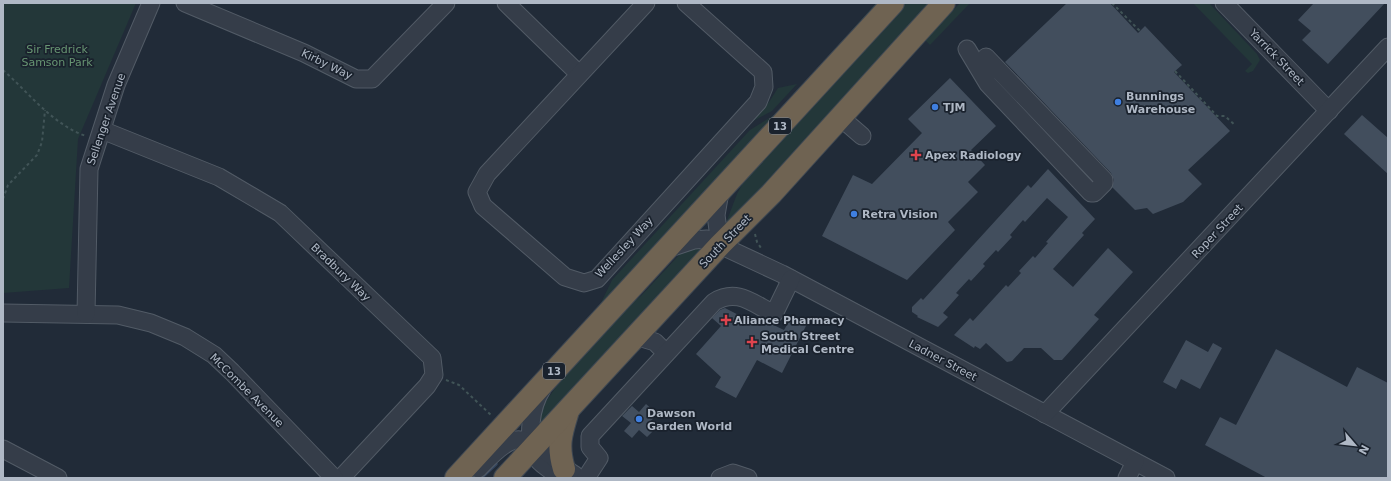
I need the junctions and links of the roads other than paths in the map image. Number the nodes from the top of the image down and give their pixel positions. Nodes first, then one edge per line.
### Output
1 (151, 3) edge
2 (185, 3) edge
3 (446, 3) edge
4 (506, 3) edge
5 (646, 3) edge
6 (686, 3) edge
7 (893, 3) edge
8 (944, 3) edge
9 (1224, 3) edge
10 (1388, 47) edge
11 (967, 49) dead end
12 (986, 57) dead end
13 (579, 74) junction
14 (1329, 110) junction
15 (840, 117) junction
16 (100, 135) junction
17 (862, 136) dead end
18 (720, 192) junction
19 (720, 245) junction
20 (667, 249) junction
21 (791, 279) junction
22 (3, 313) edge
23 (86, 314) junction
24 (635, 336) junction
25 (666, 353) junction
26 (560, 365) junction
27 (571, 405) junction
28 (1045, 414) junction
29 (533, 446) junction
30 (3, 448) edge
31 (1135, 462) junction
32 (573, 476) edge
33 (58, 478) edge
34 (334, 478) edge
35 (341, 478) edge
36 (456, 478) edge
37 (470, 478) edge
38 (505, 478) edge
39 (720, 478) edge
40 (748, 478) edge
41 (1127, 478) edge
42 (1166, 478) edge

1 - 16 street, Sellenger Avenue
2 - 3 street, Kirby Way
4 - 13 street
5 - 13 street, Wellesley Way
6 - 13 street, Wellesley Way
7 - 18 highway, 13
8 - 15 highway, South Street
9 - 14 street, Yarrick Street
10 - 14 street, Roper Street
11 - 12 street
14 - 28 street, Roper Street
15 - 17 street
15 - 19 highway, South Street
16 - 23 street, Sellenger Avenue
16 - 35 street, Bradbury Way
18 - 19 street
18 - 20 highway, 13
19 - 20 street, Ladner Street
19 - 21 street, Ladner Street
19 - 24 highway, South Street
20 - 26 highway, 13
21 - 25 street
21 - 28 street, Ladner Street
22 - 23 street, McCombe Avenue
23 - 34 street, McCombe Avenue
24 - 25 street
24 - 27 highway, South Street
25 - 32 street
26 - 29 street
26 - 36 highway, 13
27 - 29 highway, South Street
27 - 32 highway
28 - 31 street, Ladner Street
29 - 32 street
29 - 37 street
29 - 38 highway, South Street
30 - 33 street
31 - 41 street
31 - 42 street, Ladner Street
39 - 40 street

